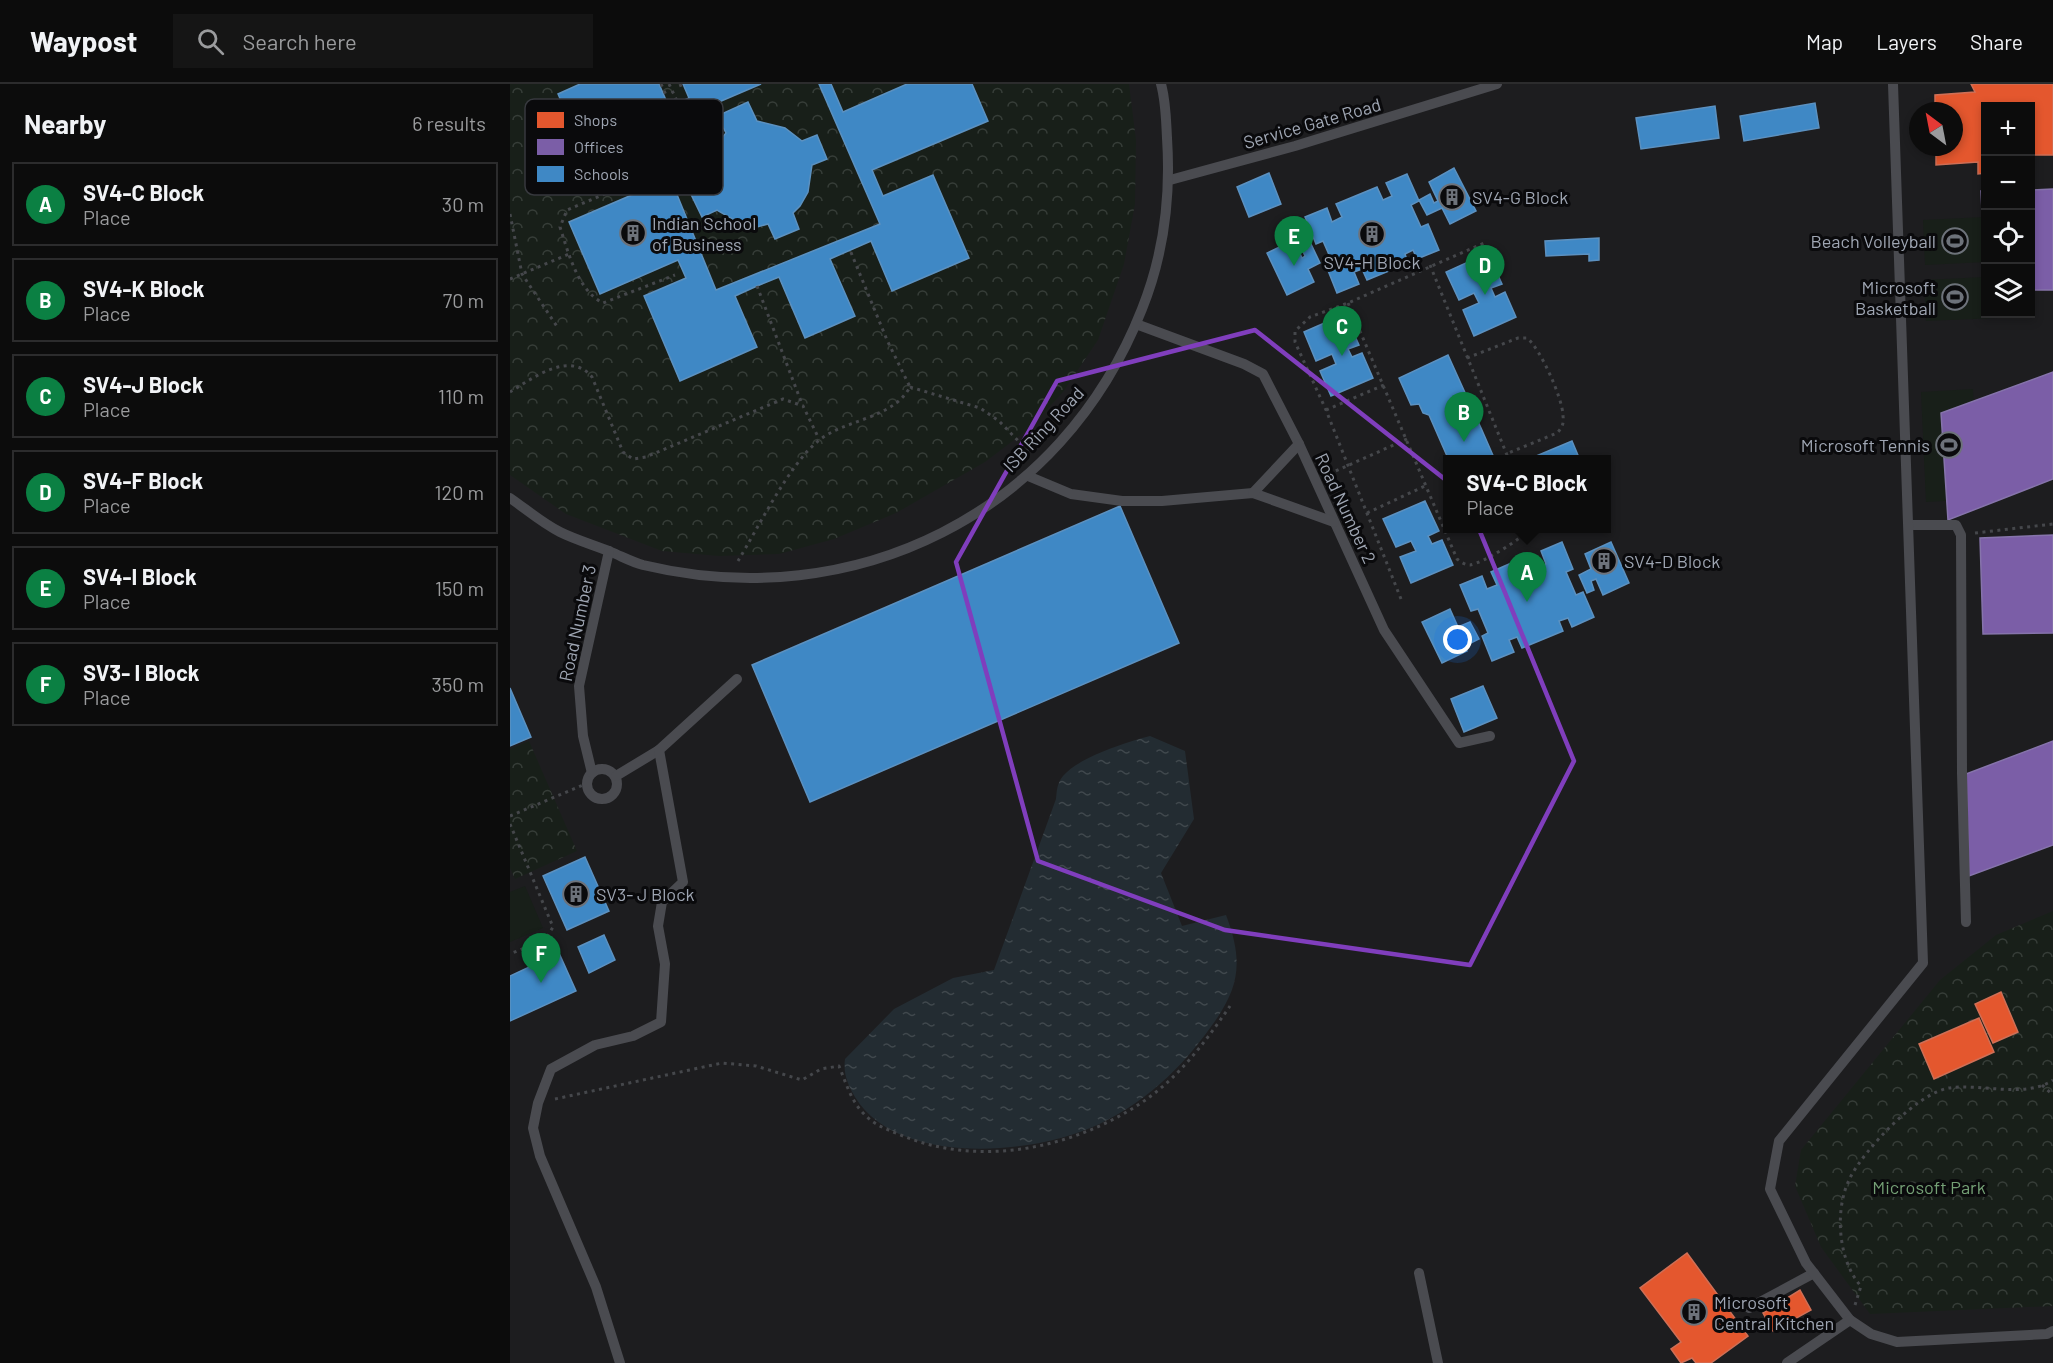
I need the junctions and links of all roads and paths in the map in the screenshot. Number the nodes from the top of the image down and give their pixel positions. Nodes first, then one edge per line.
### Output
1 (661, 84) edge
2 (669, 84) edge
3 (680, 84) edge
4 (1161, 84) edge
5 (1497, 84) edge
6 (1893, 84) edge
7 (682, 89) dead end
8 (667, 97) dead end
9 (676, 99) edge
10 (1170, 180) junction
11 (602, 195) edge
12 (510, 214) edge
13 (1484, 243) dead end
14 (850, 250) dead end
15 (568, 254) junction
16 (1430, 265) junction
17 (522, 274) junction
18 (675, 275) dead end
19 (510, 279) edge
20 (757, 286) dead end
21 (1348, 303) junction
22 (1136, 324) junction
23 (558, 328) dead end
24 (1467, 358) junction
25 (1384, 385) junction
26 (910, 387) junction
27 (510, 392) edge
28 (803, 406) junction
29 (1326, 410) junction
30 (1407, 439) junction
31 (819, 440) junction
32 (1299, 444) junction
33 (1506, 454) joint
34 (1040, 463) junction
35 (1348, 465) junction
36 (1028, 476) junction
37 (1315, 480) junction
38 (1427, 485) junction
39 (1253, 493) junction
40 (510, 498) edge
41 (1367, 513) junction
42 (1335, 522) junction
43 (1443, 524) edge
44 (2053, 524) edge
45 (1909, 525) junction
46 (1446, 533) edge
47 (1527, 533) edge
48 (1961, 535) junction
49 (609, 551) junction
50 (728, 578) junction
51 (1401, 599) dead end
52 (737, 679) dead end
53 (1490, 736) dead end
54 (659, 750) junction
55 (615, 776) junction
56 (589, 778) junction
57 (510, 816) edge
58 (510, 824) edge
59 (1966, 922) dead end
60 (510, 954) edge
61 (1230, 1006) dead end
62 (2053, 1080) edge
63 (2042, 1085) junction
64 (2053, 1095) edge
65 (538, 1103) junction
66 (1419, 1273) dead end
67 (1814, 1273) junction
68 (1749, 1308) dead end
69 (1850, 1320) junction
70 (2053, 1331) edge
71 (620, 1363) edge
72 (1438, 1363) edge
73 (1787, 1363) edge

1 - 8 path
2 - 9 path
3 - 7 path
4 - 10 lane, ISB Ring Road
5 - 10 lane, Service Gate Road
6 - 45 lane
10 - 22 lane, ISB Ring Road
11 - 15 path
12 - 17 path
13 - 16 path
14 - 26 path
15 - 17 path
15 - 18 path
16 - 21 path
16 - 24 path
17 - 19 path
17 - 23 path
20 - 28 path
21 - 25 path
21 - 29 path
22 - 32 lane, Road Number 2
22 - 34 lane, ISB Ring Road
24 - 33 path
24 - 33 path
25 - 29 path
25 - 30 path
26 - 31 path
26 - 34 path
27 - 28 path
28 - 31 path
29 - 35 path
30 - 35 path
30 - 38 path
31 - 50 path
32 - 37 lane, Road Number 2
32 - 39 lane
34 - 36 lane, ISB Ring Road
35 - 37 path
35 - 41 path
36 - 39 lane
36 - 50 lane, ISB Ring Road
37 - 42 lane, Road Number 2
38 - 41 path
38 - 43 path
39 - 42 lane
40 - 49 lane, ISB Ring Road
41 - 51 path
42 - 53 lane, Road Number 2
44 - 48 path
45 - 48 lane
45 - 67 lane
46 - 47 path
48 - 59 lane
49 - 50 lane, ISB Ring Road
49 - 56 lane, Road Number 3
52 - 54 lane
54 - 55 lane
54 - 65 lane
55 - 56 lane
55 - 56 lane
56 - 57 path
58 - 60 path
61 - 65 path
62 - 63 path
63 - 64 path
63 - 69 path
65 - 71 lane
66 - 72 lane
67 - 68 lane
67 - 69 lane
69 - 70 lane
69 - 73 lane

